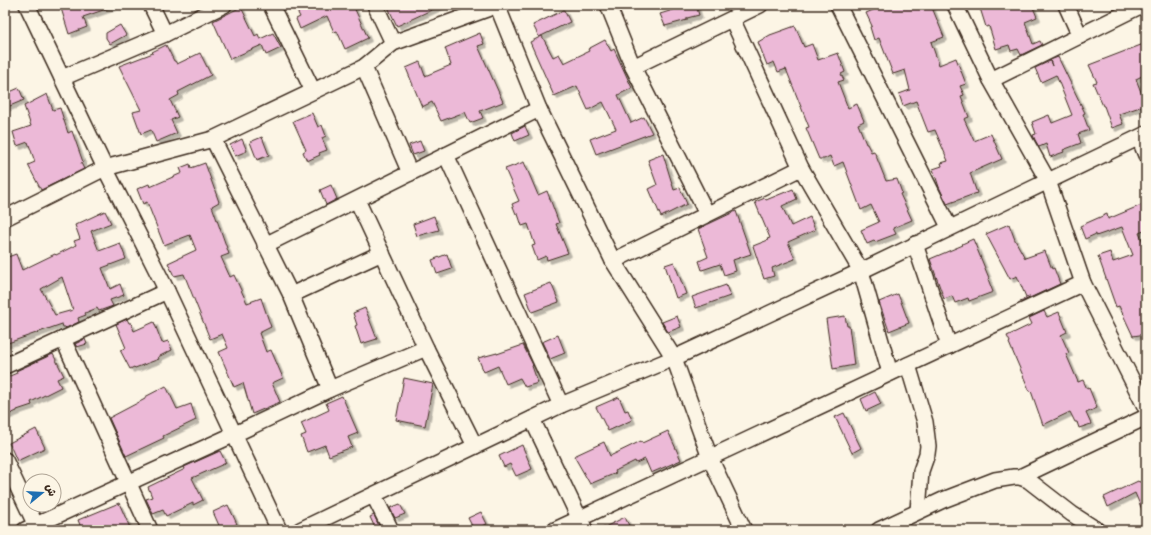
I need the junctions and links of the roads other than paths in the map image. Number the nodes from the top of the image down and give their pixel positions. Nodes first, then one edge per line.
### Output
1 (27, 5) edge
2 (151, 5) edge
3 (224, 5) edge
4 (271, 5) edge
5 (375, 5) edge
6 (498, 5) edge
7 (608, 5) edge
8 (760, 5) edge
9 (838, 5) edge
10 (955, 5) edge
11 (1066, 5) edge
12 (1142, 5) edge
13 (732, 19) junction
14 (165, 34) junction
15 (1080, 36) junction
16 (393, 43) junction
17 (364, 67) junction
18 (634, 67) junction
19 (62, 78) junction
20 (991, 80) junction
21 (313, 91) junction
22 (539, 109) junction
23 (1142, 136) edge
24 (213, 139) junction
25 (446, 156) junction
26 (1146, 156) edge
27 (105, 168) junction
28 (801, 168) junction
29 (410, 173) junction
30 (1048, 181) junction
31 (357, 200) junction
32 (708, 214) junction
33 (5, 218) edge
34 (949, 227) junction
35 (915, 244) junction
36 (265, 245) junction
37 (382, 253) junction
38 (613, 261) junction
39 (861, 271) junction
40 (1083, 283) junction
41 (167, 291) junction
42 (291, 295) junction
43 (63, 339) junction
44 (949, 346) junction
45 (426, 348) junction
46 (674, 358) junction
47 (908, 365) junction
48 (5, 366) edge
49 (890, 374) junction
50 (330, 389) junction
51 (561, 404) junction
52 (1146, 408) edge
53 (1146, 417) edge
54 (532, 419) junction
55 (235, 434) junction
56 (475, 446) junction
57 (710, 458) junction
58 (5, 460) edge
59 (1020, 476) junction
60 (128, 482) junction
61 (374, 496) junction
62 (918, 511) junction
63 (583, 524) edge
64 (33, 528) edge
65 (150, 530) edge
66 (279, 530) edge
67 (300, 530) edge
68 (391, 530) edge
69 (555, 530) edge
70 (744, 530) edge
71 (880, 530) edge
72 (1097, 530) edge

1 - 19 street
2 - 14 street
3 - 14 street
4 - 21 street
5 - 16 street
6 - 16 street
6 - 22 street
7 - 18 street
8 - 13 street
9 - 34 street
10 - 20 street
11 - 15 street
12 - 15 street
13 - 18 street
13 - 28 street
14 - 19 street
15 - 20 street
16 - 17 street
17 - 21 street
17 - 29 street
18 - 32 street
19 - 27 street
20 - 30 street
21 - 24 street
22 - 25 street
22 - 38 street
23 - 26 street
23 - 30 street
24 - 27 street
24 - 36 street
25 - 29 street
25 - 51 street
27 - 33 street
27 - 41 street
28 - 32 street
28 - 39 street
29 - 31 street
30 - 34 street
30 - 40 street
31 - 36 street
31 - 37 street
32 - 38 street
34 - 35 street
35 - 39 street
35 - 44 street
36 - 42 street
37 - 42 street
37 - 45 street
38 - 46 street
39 - 46 street
39 - 49 street
40 - 44 street
40 - 52 street
41 - 43 street
41 - 55 street
42 - 50 street
43 - 48 street
43 - 60 street
44 - 47 street
45 - 50 street
45 - 56 street
46 - 51 street
46 - 57 street
47 - 49 street
47 - 62 street
49 - 57 street
50 - 55 street
51 - 54 street
53 - 59 street
54 - 56 street
54 - 63 street
55 - 60 street
55 - 66 street
56 - 61 street
57 - 63 street
57 - 70 street
58 - 64 street
59 - 62 street
59 - 72 street
60 - 64 street
60 - 65 street
61 - 67 street
61 - 68 street
62 - 71 street
63 - 69 street

